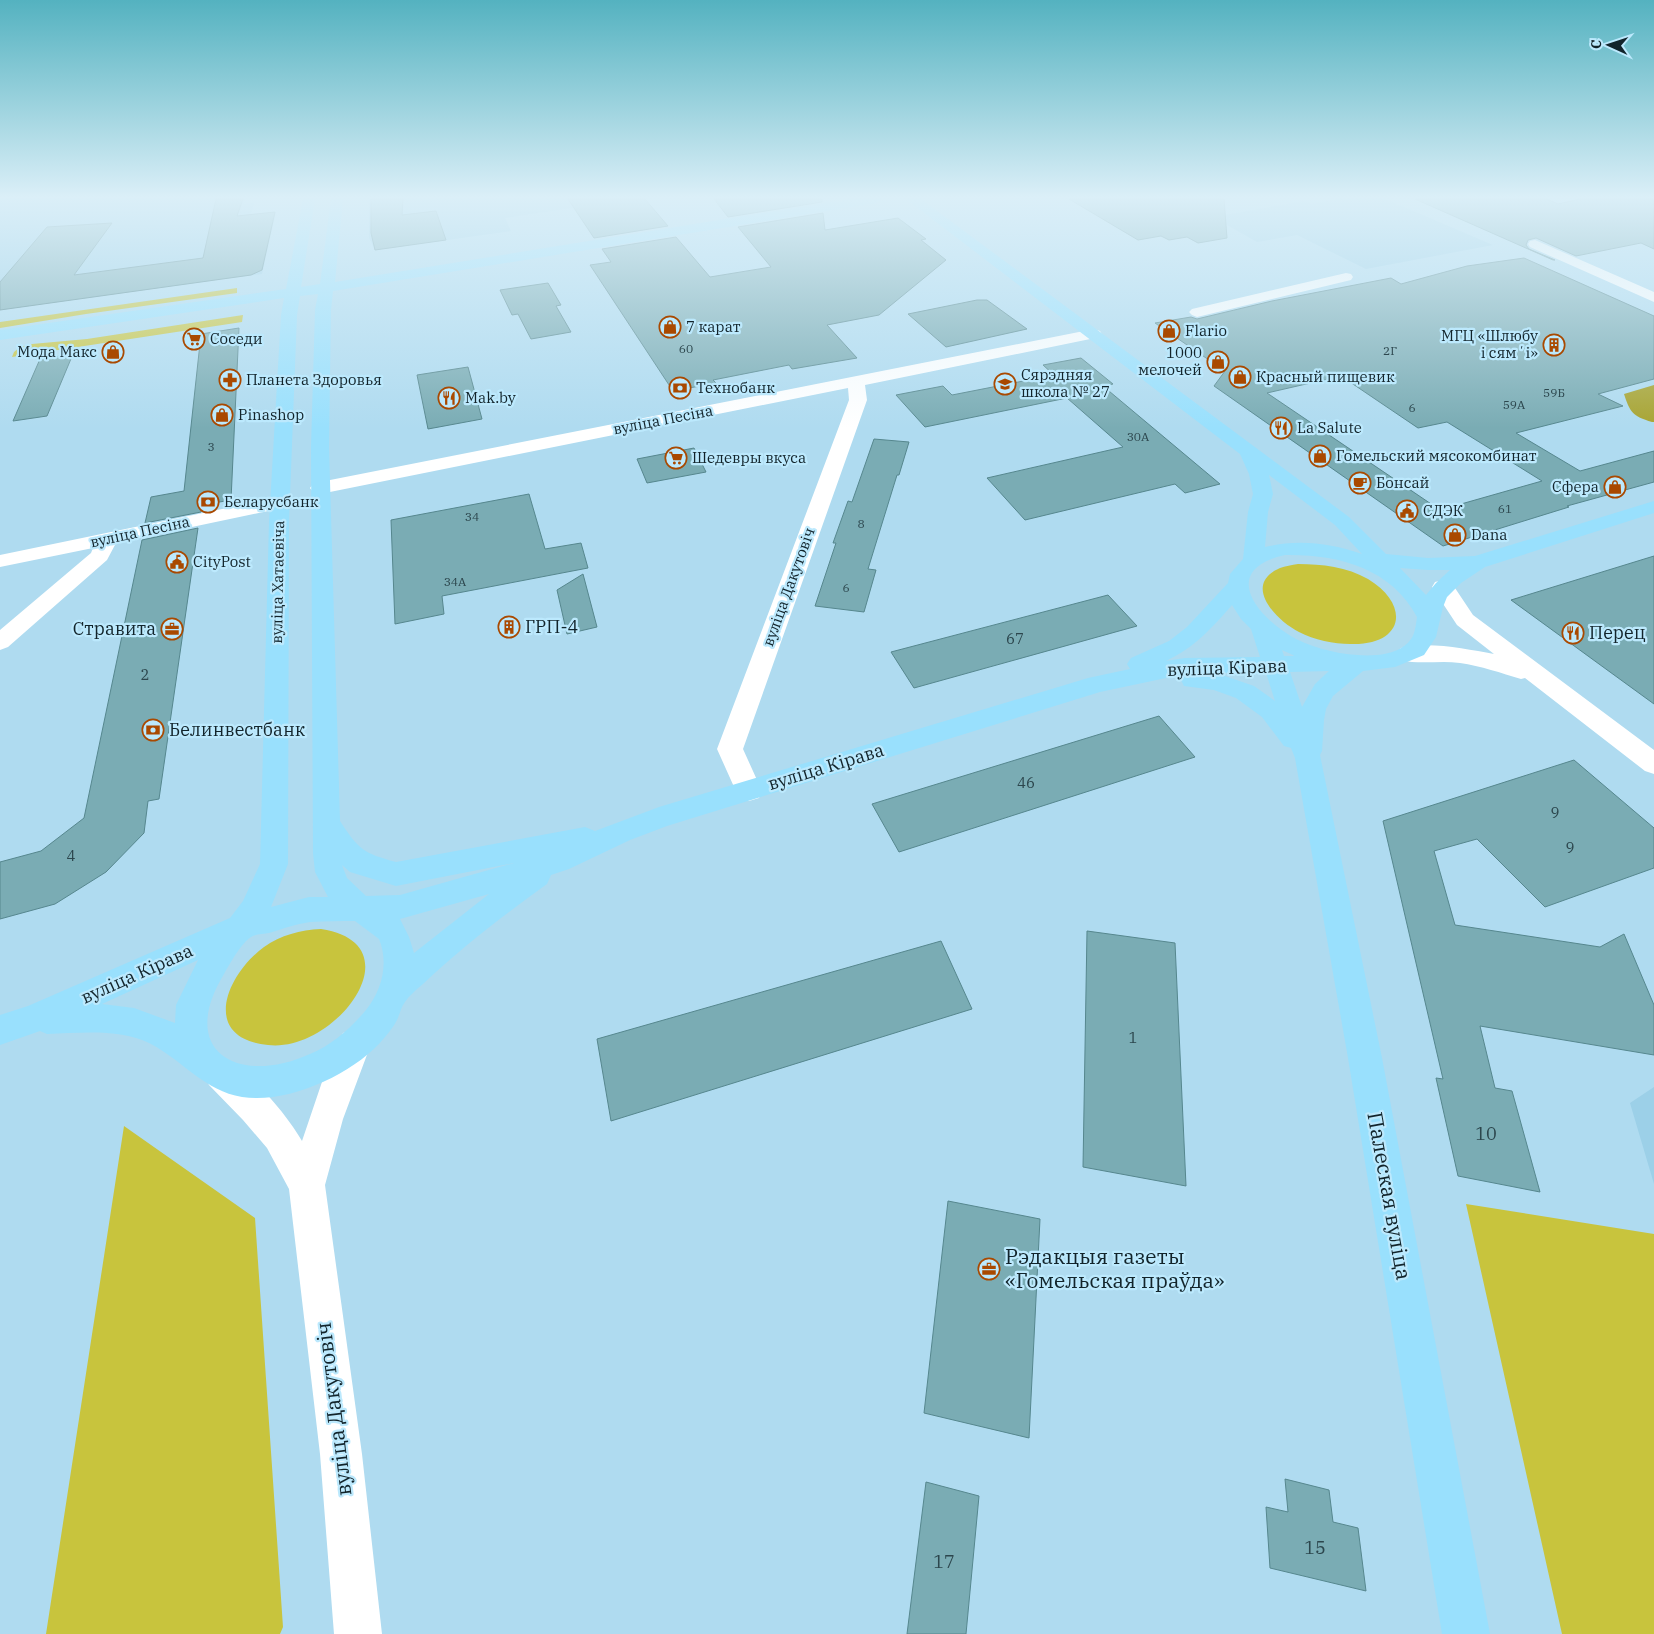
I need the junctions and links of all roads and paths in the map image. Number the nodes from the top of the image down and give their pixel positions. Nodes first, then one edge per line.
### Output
1 (295, 275) edge
2 (328, 275) edge
3 (405, 275) edge
4 (1015, 275) edge
5 (1603, 275) edge
6 (1346, 276) dead end
7 (326, 288) junction
8 (292, 294) junction
9 (1654, 298) edge
10 (1197, 312) dead end
11 (1094, 334) junction
12 (0, 336) edge
13 (856, 382) junction
14 (1249, 452) junction
15 (320, 488) junction
16 (280, 503) junction
17 (1654, 507) edge
18 (1342, 521) junction
19 (107, 539) junction
20 (1353, 557) junction
21 (1253, 560) junction
22 (1380, 560) junction
23 (0, 561) edge
24 (1477, 562) junction
25 (1450, 564) junction
26 (1400, 580) junction
27 (1237, 586) junction
28 (1443, 587) junction
29 (1429, 618) junction
30 (1262, 628) junction
31 (0, 642) edge
32 (1409, 654) junction
33 (1358, 663) junction
34 (1274, 665) junction
35 (1539, 678) junction
36 (1098, 684) junction
37 (1308, 758) junction
38 (1654, 764) edge
39 (749, 792) junction
40 (328, 825) junction
41 (620, 832) junction
42 (559, 861) junction
43 (362, 908) junction
44 (240, 927) junction
45 (395, 991) junction
46 (34, 1019) junction
47 (0, 1030) edge
48 (355, 1044) junction
49 (212, 1068) junction
50 (307, 1185) junction
51 (358, 1634) edge
52 (1466, 1634) edge

1 - 8 main road, вуліца Хатаевіча
2 - 7 main road
3 - 7 main road
4 - 11 main road
5 - 9 street
6 - 10 street
7 - 8 main road
7 - 15 main road
8 - 12 main road
8 - 16 main road, вуліца Хатаевіча
11 - 13 street, вуліца Песіна
11 - 14 main road
13 - 15 street, вуліца Песіна
13 - 39 street, вуліца Дакутовіч
14 - 18 main road
14 - 21 main road
15 - 40 main road
16 - 19 street, вуліца Песіна
16 - 44 main road, вуліца Хатаевіча
17 - 24 main road
18 - 22 main road
18 - 25 main road
19 - 23 street, вуліца Песіна
19 - 31 street
20 - 21 main road
20 - 22 main road
20 - 26 main road
21 - 27 main road, вуліца Кірава
22 - 25 main road
22 - 26 main road
24 - 25 main road
24 - 28 main road
26 - 29 main road
27 - 30 main road
27 - 36 main road, вуліца Кірава
28 - 29 main road
28 - 35 street
29 - 32 main road
30 - 33 main road
30 - 34 main road, Палеская вуліца
32 - 33 main road
32 - 35 street
33 - 34 main road, вуліца Кірава
33 - 37 main road, Палеская вуліца
34 - 36 main road, вуліца Кірава
34 - 37 main road, Палеская вуліца
35 - 38 street
36 - 37 main road
36 - 39 main road, вуліца Кірава
37 - 52 main road, Палеская вуліца
39 - 41 main road, вуліца Кірава
40 - 41 main road
40 - 43 main road
41 - 42 main road, вуліца Кірава
42 - 43 main road, вуліца Кірава
42 - 45 main road, вуліца Кірава
43 - 44 main road, вуліца Кірава
43 - 45 main road
44 - 46 main road, вуліца Кірава
44 - 49 main road, вуліца Хатаевіча
45 - 48 main road, вуліца Кірава
46 - 47 main road, вуліца Кірава
46 - 49 main road, вуліца Кірава
48 - 49 main road, вуліца Кірава
48 - 50 street, вуліца Дакутовіч
49 - 50 street, вуліца Дакутовіч
50 - 51 street, вуліца Дакутовіч

